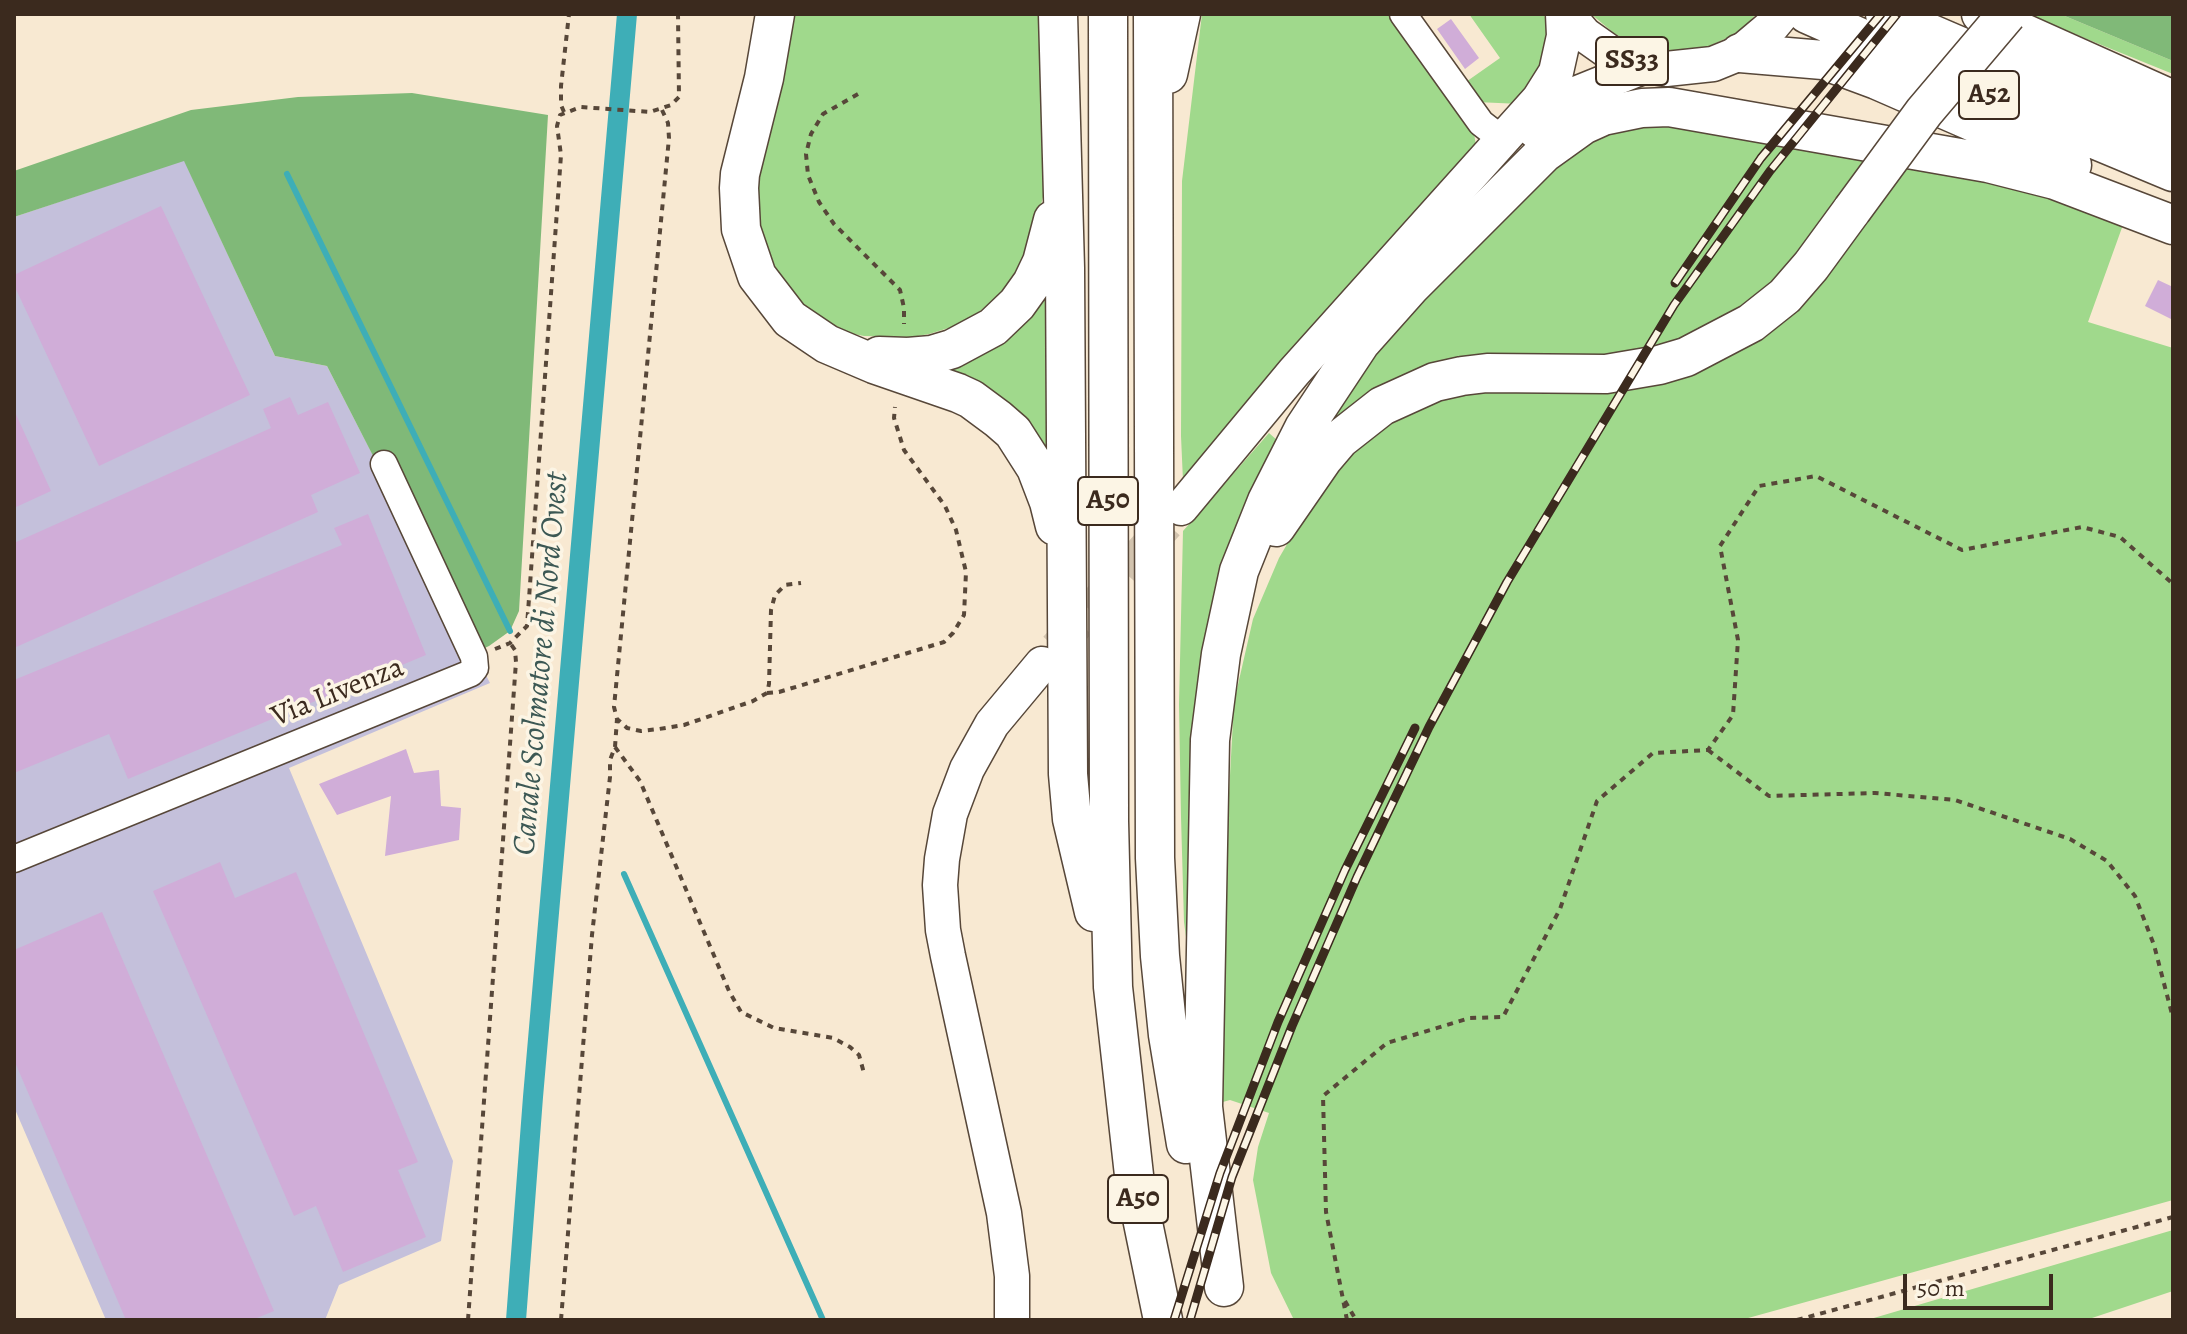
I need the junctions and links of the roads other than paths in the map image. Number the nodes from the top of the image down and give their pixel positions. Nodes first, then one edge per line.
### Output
1 (775, 14) edge
2 (1058, 14) edge
3 (1108, 14) edge
4 (1153, 14) edge
5 (1181, 14) edge
6 (1403, 14) edge
7 (1565, 14) edge
8 (1807, 14) edge
9 (1885, 14) edge
10 (1981, 14) edge
11 (2007, 14) edge
12 (1777, 20) edge
13 (1740, 53) junction
14 (1645, 66) junction
15 (2173, 100) edge
16 (1059, 102) junction
17 (1154, 131) junction
18 (2173, 138) edge
19 (1503, 140) junction
20 (2173, 172) edge
21 (1478, 195) junction
22 (2173, 210) edge
23 (2173, 225) edge
24 (1410, 287) junction
25 (840, 350) junction
26 (384, 464) dead end
27 (1211, 475) junction
28 (1181, 508) tunnel mouth
29 (1066, 600) junction
30 (1230, 606) junction
31 (1042, 664) tunnel mouth
32 (14, 859) edge
33 (1113, 987) junction
34 (1229, 1304) edge
35 (1012, 1320) edge
36 (1163, 1320) edge

1 - 25 highway
2 - 16 highway
3 - 33 highway, A50
4 - 17 highway, A50
5 - 17 highway
6 - 19 lane
7 - 14 main road, SS33
7 - 19 main road
8 - 20 highway, A52
9 - 18 highway, A52
10 - 15 highway
11 - 30 highway, bridge
12 - 13 main road, SS33
13 - 14 main road, SS33
13 - 22 highway
14 - 21 main road
16 - 25 highway
16 - 29 highway
17 - 34 highway, A50
19 - 27 main road
21 - 24 main road
21 - 27 main road
23 - 24 highway
24 - 30 highway
25 - 29 highway
26 - 32 lane, Via Livenza
27 - 28 main road
29 - 33 highway
30 - 34 highway
31 - 35 main road
33 - 36 highway, A50

